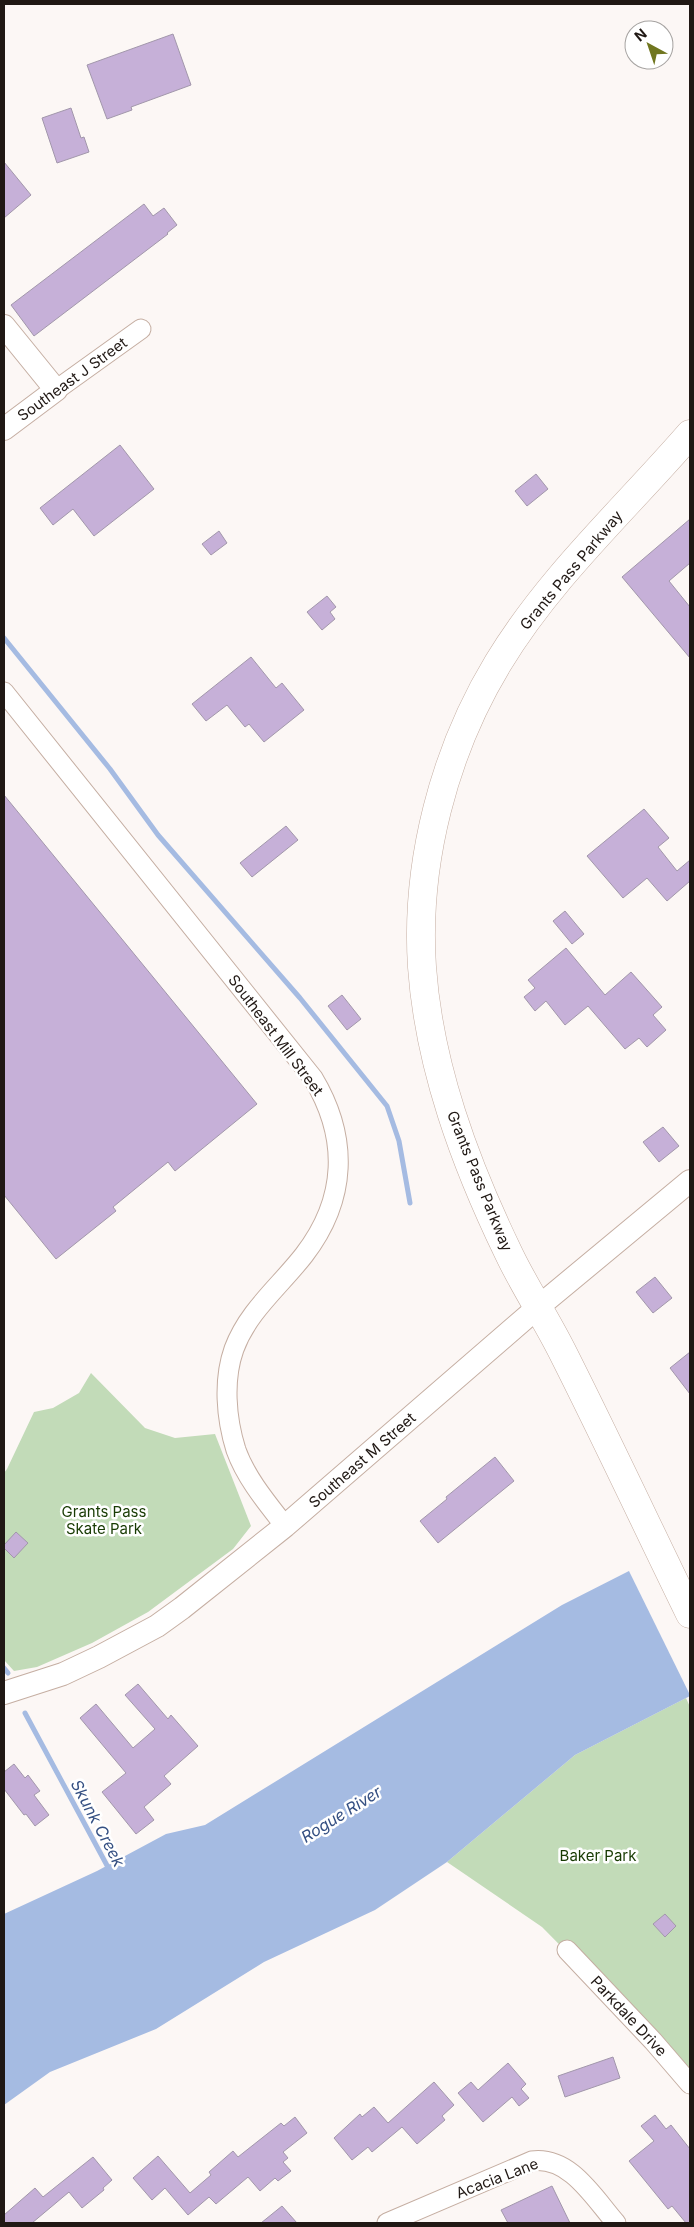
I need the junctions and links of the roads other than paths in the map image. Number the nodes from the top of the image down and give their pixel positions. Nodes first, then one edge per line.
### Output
1 (4, 326) edge
2 (141, 330) dead end
3 (56, 390) junction
4 (4, 429) edge
5 (690, 434) edge
6 (4, 692) edge
7 (690, 1181) edge
8 (537, 1308) junction
9 (285, 1526) junction
10 (690, 1614) edge
11 (4, 1693) edge
12 (567, 1950) dead end
13 (690, 2084) edge
14 (387, 2223) edge
15 (616, 2223) edge

1 - 3 street
2 - 3 street, Southeast J Street
3 - 4 street, Southeast J Street
5 - 8 highway, Grants Pass Parkway
6 - 9 street, Southeast Mill Street
7 - 8 street, Southeast M Street
8 - 9 street, Southeast M Street
8 - 10 highway, Grants Pass Parkway
9 - 11 street, Southeast M Street
12 - 13 street, Parkdale Drive
14 - 15 street, Acacia Lane

